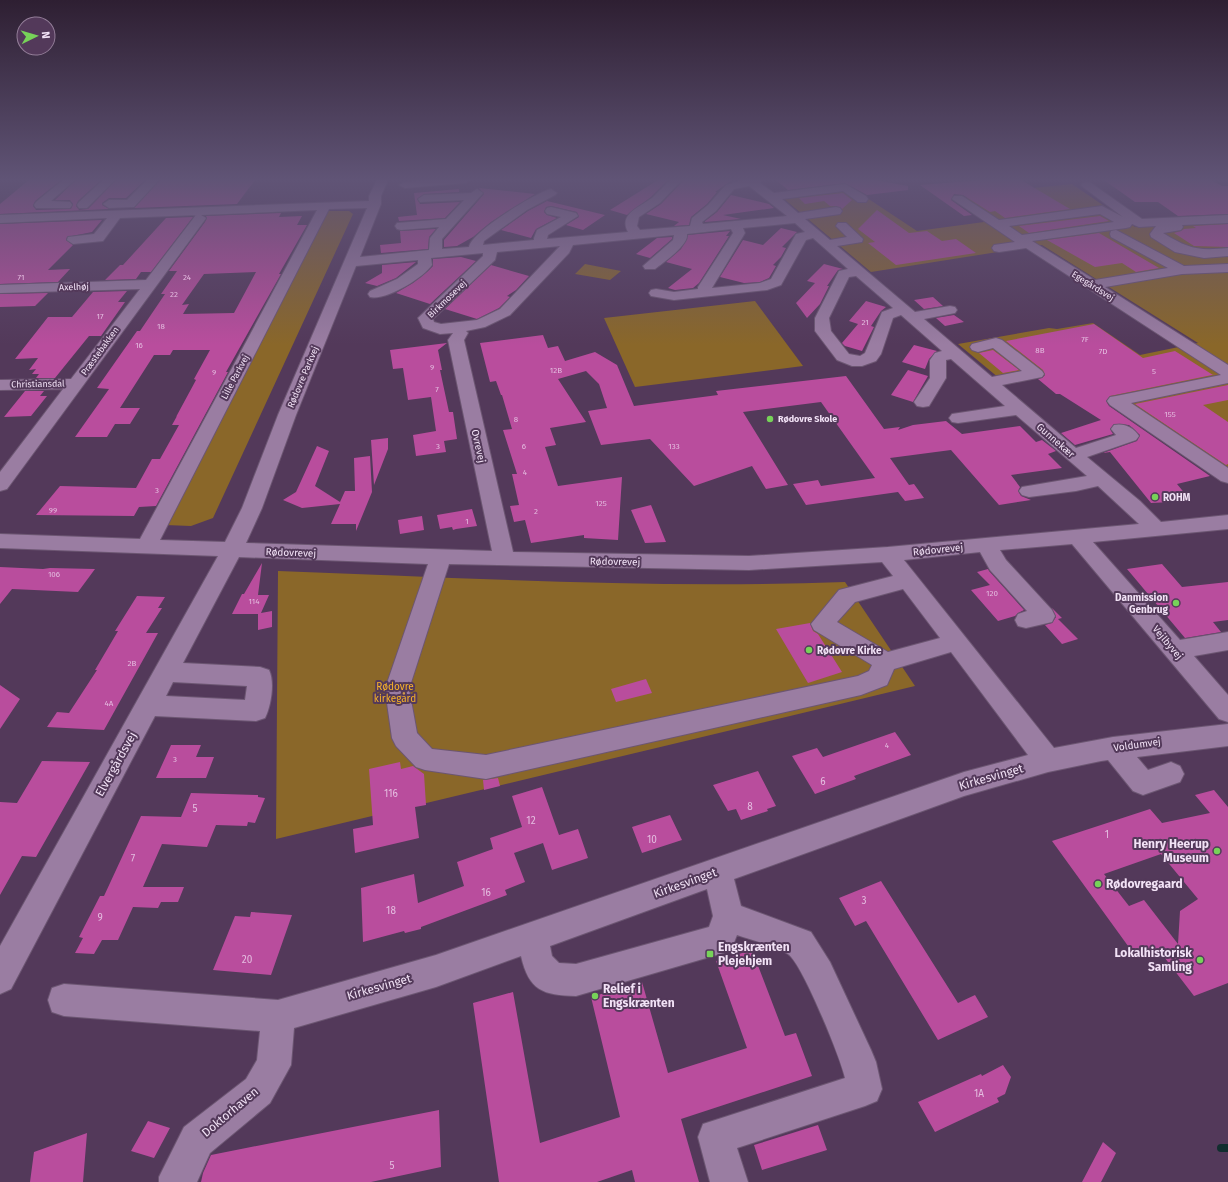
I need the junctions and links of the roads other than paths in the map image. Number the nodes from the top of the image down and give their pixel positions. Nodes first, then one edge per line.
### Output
1 (100, 235) edge
2 (187, 235) edge
3 (309, 235) edge
4 (362, 235) edge
5 (438, 235) edge
6 (485, 235) edge
7 (541, 235) edge
8 (634, 235) edge
9 (681, 235) edge
10 (738, 235) edge
11 (817, 235) edge
12 (852, 235) edge
13 (1012, 235) edge
14 (1070, 235) edge
15 (1118, 235) edge
16 (1158, 235) edge
17 (820, 239) junction
18 (1089, 239) dead end
19 (73, 240) dead end
20 (566, 241) junction
21 (542, 244) junction
22 (1026, 244) junction
23 (999, 248) dead end
24 (483, 249) junction
25 (1228, 252) edge
26 (430, 255) junction
27 (351, 262) junction
28 (650, 266) dead end
29 (1228, 268) edge
30 (1182, 270) junction
31 (859, 272) junction
32 (149, 284) junction
33 (1092, 285) junction
34 (0, 289) edge
35 (656, 293) dead end
36 (706, 293) junction
37 (375, 294) dead end
38 (950, 310) dead end
39 (908, 313) junction
40 (460, 334) dead end
41 (978, 347) dead end
42 (955, 353) junction
43 (1228, 372) edge
44 (1228, 378) edge
45 (989, 382) junction
46 (76, 384) junction
47 (0, 385) edge
48 (923, 402) dead end
49 (1020, 409) junction
50 (958, 418) dead end
51 (1120, 429) dead end
52 (1073, 455) junction
53 (1228, 476) edge
54 (1102, 479) junction
55 (0, 485) edge
56 (1029, 491) dead end
57 (1228, 522) edge
58 (1156, 529) junction
59 (1077, 536) junction
60 (0, 541) edge
61 (986, 544) junction
62 (146, 547) junction
63 (232, 550) junction
64 (888, 554) junction
65 (441, 557) junction
66 (504, 560) junction
67 (908, 580) junction
68 (1026, 620) dead end
69 (1228, 641) edge
70 (956, 642) junction
71 (1175, 650) junction
72 (885, 662) junction
73 (166, 672) junction
74 (148, 706) junction
75 (1228, 712) edge
76 (1228, 735) edge
77 (1113, 748) junction
78 (1048, 761) junction
79 (1171, 774) dead end
80 (718, 871) junction
81 (728, 916) junction
82 (532, 938) junction
83 (0, 978) edge
84 (64, 1000) dead end
85 (278, 1016) junction
86 (178, 1182) edge
87 (730, 1182) edge

1 - 19 street
2 - 32 street, Præstebakken
3 - 62 street, Lille Parkvej
4 - 27 street, Rødovre Parkvej
5 - 26 street
6 - 24 street, Birkmosevej
7 - 21 street
8 - 20 street
9 - 28 street
10 - 36 street
11 - 17 street, Gunnekær
12 - 17 street
13 - 22 street, Egegårdsvej
14 - 22 street
15 - 30 street
16 - 25 street
17 - 31 street, Gunnekær
17 - 36 street
18 - 22 street
20 - 21 street
20 - 24 street, Birkmosevej
21 - 24 street
22 - 23 street
22 - 33 street, Egegårdsvej
24 - 26 street
26 - 27 street
26 - 37 street
27 - 63 street, Rødovre Parkvej
29 - 30 street
30 - 33 street
31 - 39 street, Gunnekær
31 - 39 street
32 - 34 street, Axelhøj
32 - 46 street, Præstebakken
33 - 43 street, Egegårdsvej
35 - 36 street
38 - 39 street
39 - 42 street, Gunnekær
40 - 66 street, Ovrevej
41 - 45 street
42 - 45 street, Gunnekær
42 - 48 street
44 - 53 street
45 - 49 street, Gunnekær
46 - 47 street, Christiansdal
46 - 55 street, Præstebakken
49 - 50 street
49 - 52 street, Gunnekær
51 - 52 street
52 - 54 street, Gunnekær
54 - 56 street
54 - 58 street, Gunnekær
57 - 58 street, Rødovrevej
58 - 59 street, Rødovrevej
59 - 61 street, Rødovrevej
59 - 71 street, Vejlbyvej
60 - 62 street, Rødovrevej
61 - 64 street, Rødovrevej
61 - 68 street
62 - 63 street, Rødovrevej
63 - 65 street, Rødovrevej
63 - 73 street, Elvergårdsvej
64 - 66 street, Rødovrevej
64 - 67 street
65 - 66 street, Rødovrevej
65 - 72 street
67 - 70 street
67 - 72 street
69 - 71 street
70 - 72 street
70 - 78 street
71 - 75 street, Vejlbyvej
73 - 74 street, Elvergårdsvej
73 - 74 street
74 - 83 street, Elvergårdsvej
76 - 77 street, Voldumvej
77 - 78 street, Voldumvej
77 - 79 street
78 - 80 street, Kirkesvinget
80 - 81 street
80 - 82 street, Kirkesvinget
81 - 82 street
81 - 87 street
82 - 85 street, Kirkesvinget
84 - 85 street, Kirkesvinget
85 - 86 street, Doktorhaven

